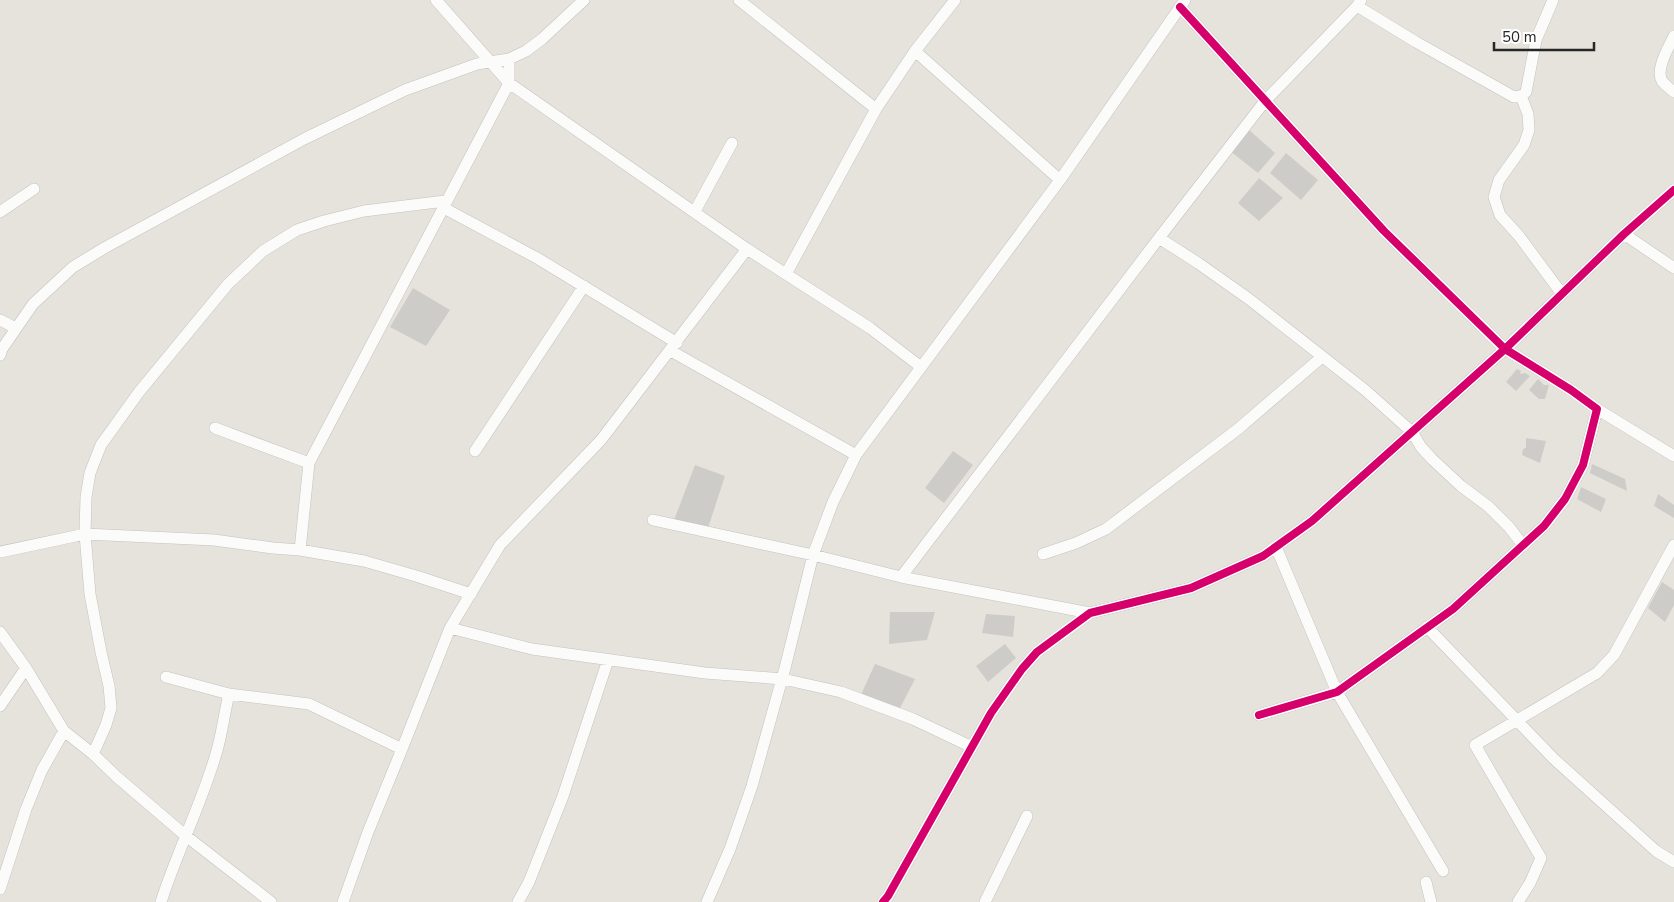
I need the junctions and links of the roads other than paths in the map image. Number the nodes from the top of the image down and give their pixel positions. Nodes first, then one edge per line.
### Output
1 (436, 0) edge
2 (584, 0) edge
3 (739, 0) edge
4 (955, 0) edge
5 (1550, 1) edge
6 (1360, 3) edge
7 (1182, 4) edge
8 (1674, 36) edge
9 (915, 52) junction
10 (510, 59) junction
11 (491, 62) junction
12 (509, 83) junction
13 (1674, 92) edge
14 (1521, 96) junction
15 (1265, 101) junction
16 (876, 109) junction
17 (732, 143) dead end
18 (1060, 180) junction
19 (34, 189) dead end
20 (1674, 190) edge
21 (444, 204) junction
22 (0, 212) edge
23 (695, 212) junction
24 (1624, 234) junction
25 (1159, 238) junction
26 (747, 249) junction
27 (1674, 268) edge
28 (786, 274) junction
29 (584, 286) junction
30 (1562, 294) junction
31 (0, 320) edge
32 (16, 328) junction
33 (674, 347) junction
34 (1505, 348) junction
35 (0, 355) edge
36 (1322, 356) junction
37 (921, 366) junction
38 (1597, 409) junction
39 (215, 428) dead end
40 (1412, 432) junction
41 (474, 451) dead end
42 (856, 455) junction
43 (1674, 456) edge
44 (309, 463) junction
45 (653, 520) dead end
46 (85, 534) junction
47 (1524, 545) junction
48 (1674, 545) edge
49 (1276, 547) junction
50 (300, 550) junction
51 (0, 552) edge
52 (1042, 554) dead end
53 (813, 555) junction
54 (901, 577) junction
55 (471, 594) junction
56 (1090, 613) junction
57 (1427, 627) junction
58 (450, 628) junction
59 (0, 632) edge
60 (608, 660) junction
61 (26, 668) junction
62 (166, 677) dead end
63 (783, 679) junction
64 (1337, 692) junction
65 (228, 694) junction
66 (0, 706) edge
67 (1259, 715) dead end
68 (1517, 721) junction
69 (64, 731) junction
70 (972, 747) junction
71 (402, 749) junction
72 (93, 754) junction
73 (1027, 816) dead end
74 (186, 836) junction
75 (1674, 862) edge
76 (1444, 871) dead end
77 (1426, 882) dead end
78 (0, 889) edge
79 (889, 900) edge
80 (161, 902) edge
81 (271, 902) edge
82 (344, 902) edge
83 (518, 902) edge
84 (707, 902) edge
85 (985, 902) edge
86 (1430, 902) edge
87 (1518, 902) edge

1 - 11 street
2 - 10 street
3 - 16 street
4 - 9 street
5 - 14 street
6 - 14 street
6 - 15 street
7 - 15 street
7 - 18 street
8 - 13 street
9 - 16 street
9 - 18 street
10 - 11 street
10 - 12 street
11 - 12 street
11 - 32 street
12 - 21 street
12 - 23 street
14 - 30 street
15 - 25 street
15 - 34 street
16 - 28 street
17 - 23 street
18 - 37 street
19 - 22 street
20 - 24 street
21 - 29 street
21 - 44 street
21 - 46 street
23 - 26 street
24 - 27 street
24 - 30 street
25 - 36 street
25 - 54 street
26 - 28 street
26 - 33 street
28 - 37 street
29 - 33 street
29 - 41 street
30 - 34 street
31 - 32 street
32 - 35 street
33 - 42 street
33 - 55 street
34 - 38 street
34 - 40 street
36 - 40 street
36 - 52 street
37 - 42 street
38 - 43 street
38 - 47 street
39 - 44 street
40 - 47 street
40 - 49 street
42 - 53 street
44 - 50 street
45 - 53 street
46 - 50 street
46 - 51 street
46 - 72 street
47 - 57 street
48 - 68 street
49 - 56 street
49 - 64 street
50 - 55 street
53 - 54 street
53 - 63 street
54 - 56 street
55 - 58 street
56 - 70 street
57 - 64 street
57 - 68 street
58 - 60 street
58 - 71 street
59 - 61 street
60 - 63 street
60 - 83 street
61 - 66 street
61 - 69 street
62 - 65 street
63 - 70 street
63 - 84 street
64 - 67 street
64 - 76 street
65 - 71 street
65 - 74 street
68 - 75 street
68 - 87 street
69 - 72 street
69 - 78 street
70 - 79 street
71 - 82 street
72 - 74 street
73 - 85 street
74 - 80 street
74 - 81 street
77 - 86 street

